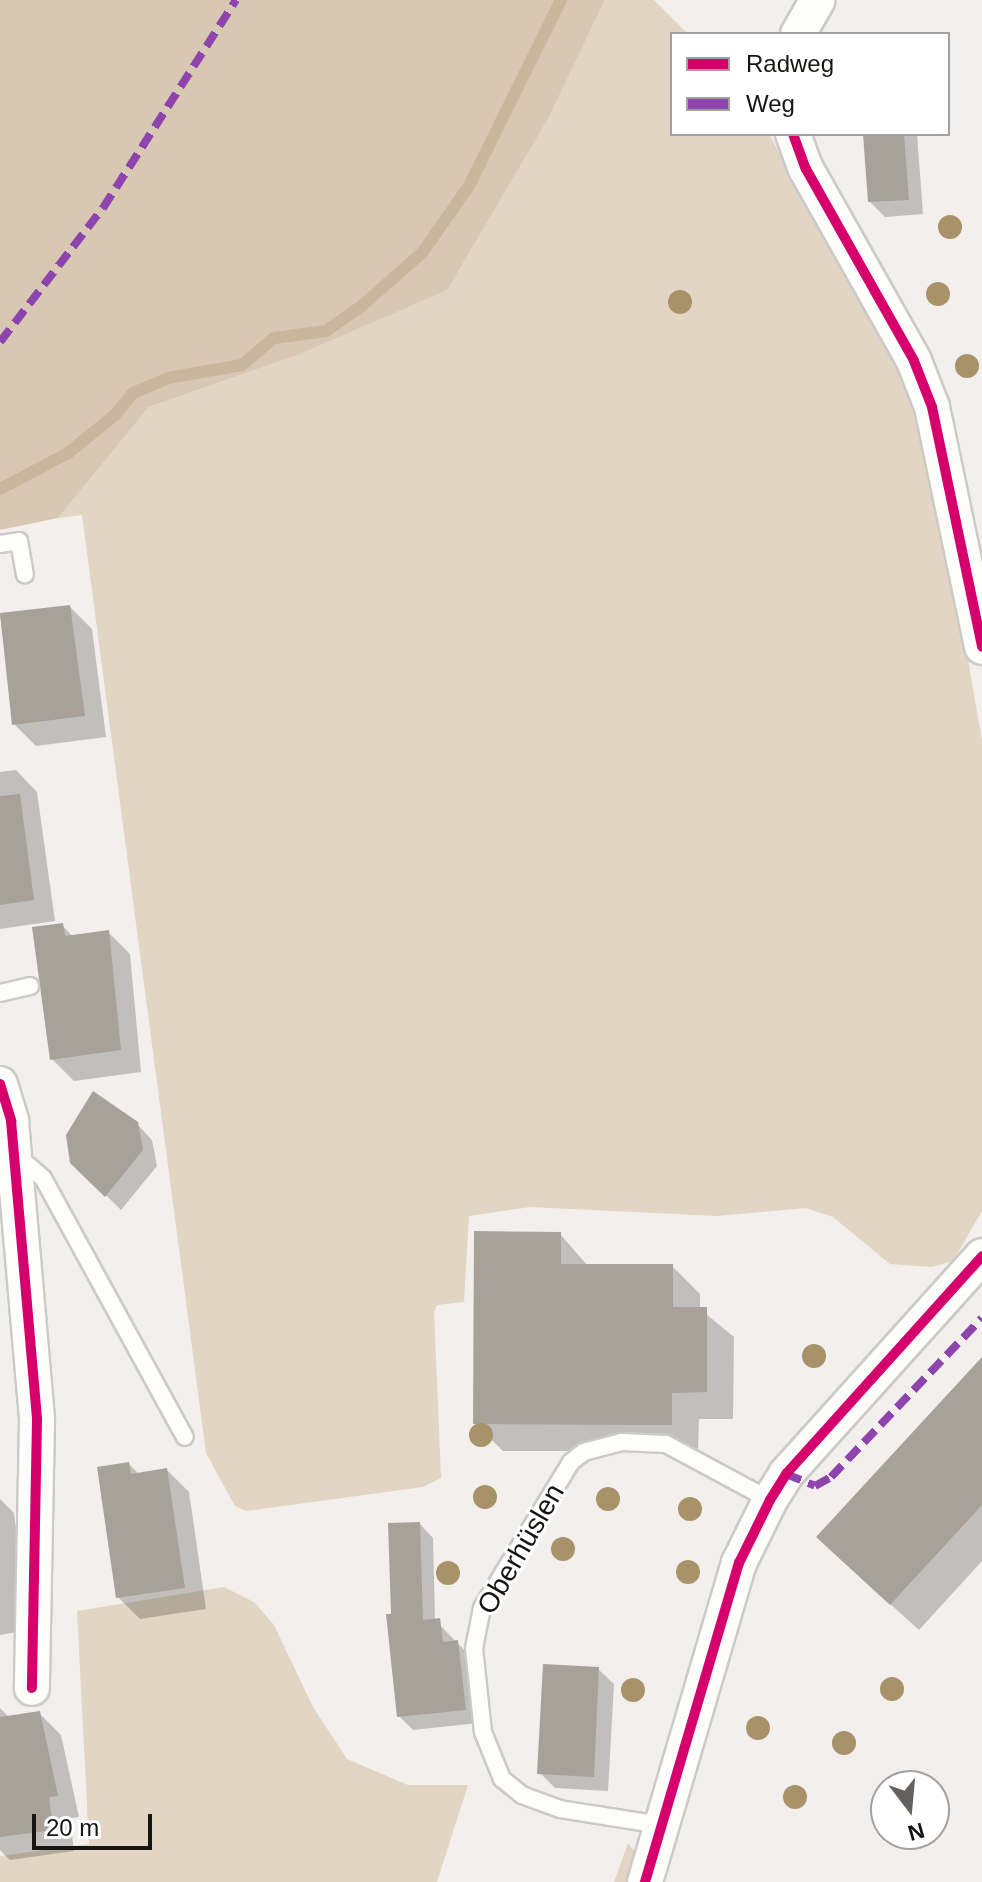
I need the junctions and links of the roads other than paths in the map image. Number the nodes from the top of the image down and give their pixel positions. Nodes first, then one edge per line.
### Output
1 (818, 0) edge
2 (799, 32) edge
3 (794, 136) edge
4 (0, 544) edge
5 (25, 574) dead end
6 (982, 647) edge
7 (30, 986) dead end
8 (0, 993) edge
9 (0, 1084) edge
10 (14, 1165) junction
11 (982, 1256) edge
12 (185, 1437) dead end
13 (770, 1500) junction
14 (32, 1688) dead end
15 (661, 1825) junction
16 (645, 1882) edge

1 - 2 street
3 - 6 street
4 - 5 lane
7 - 8 lane
9 - 10 street
10 - 12 lane
10 - 14 street
11 - 13 street
13 - 15 street
13 - 15 lane, Oberhüslen
15 - 16 street

